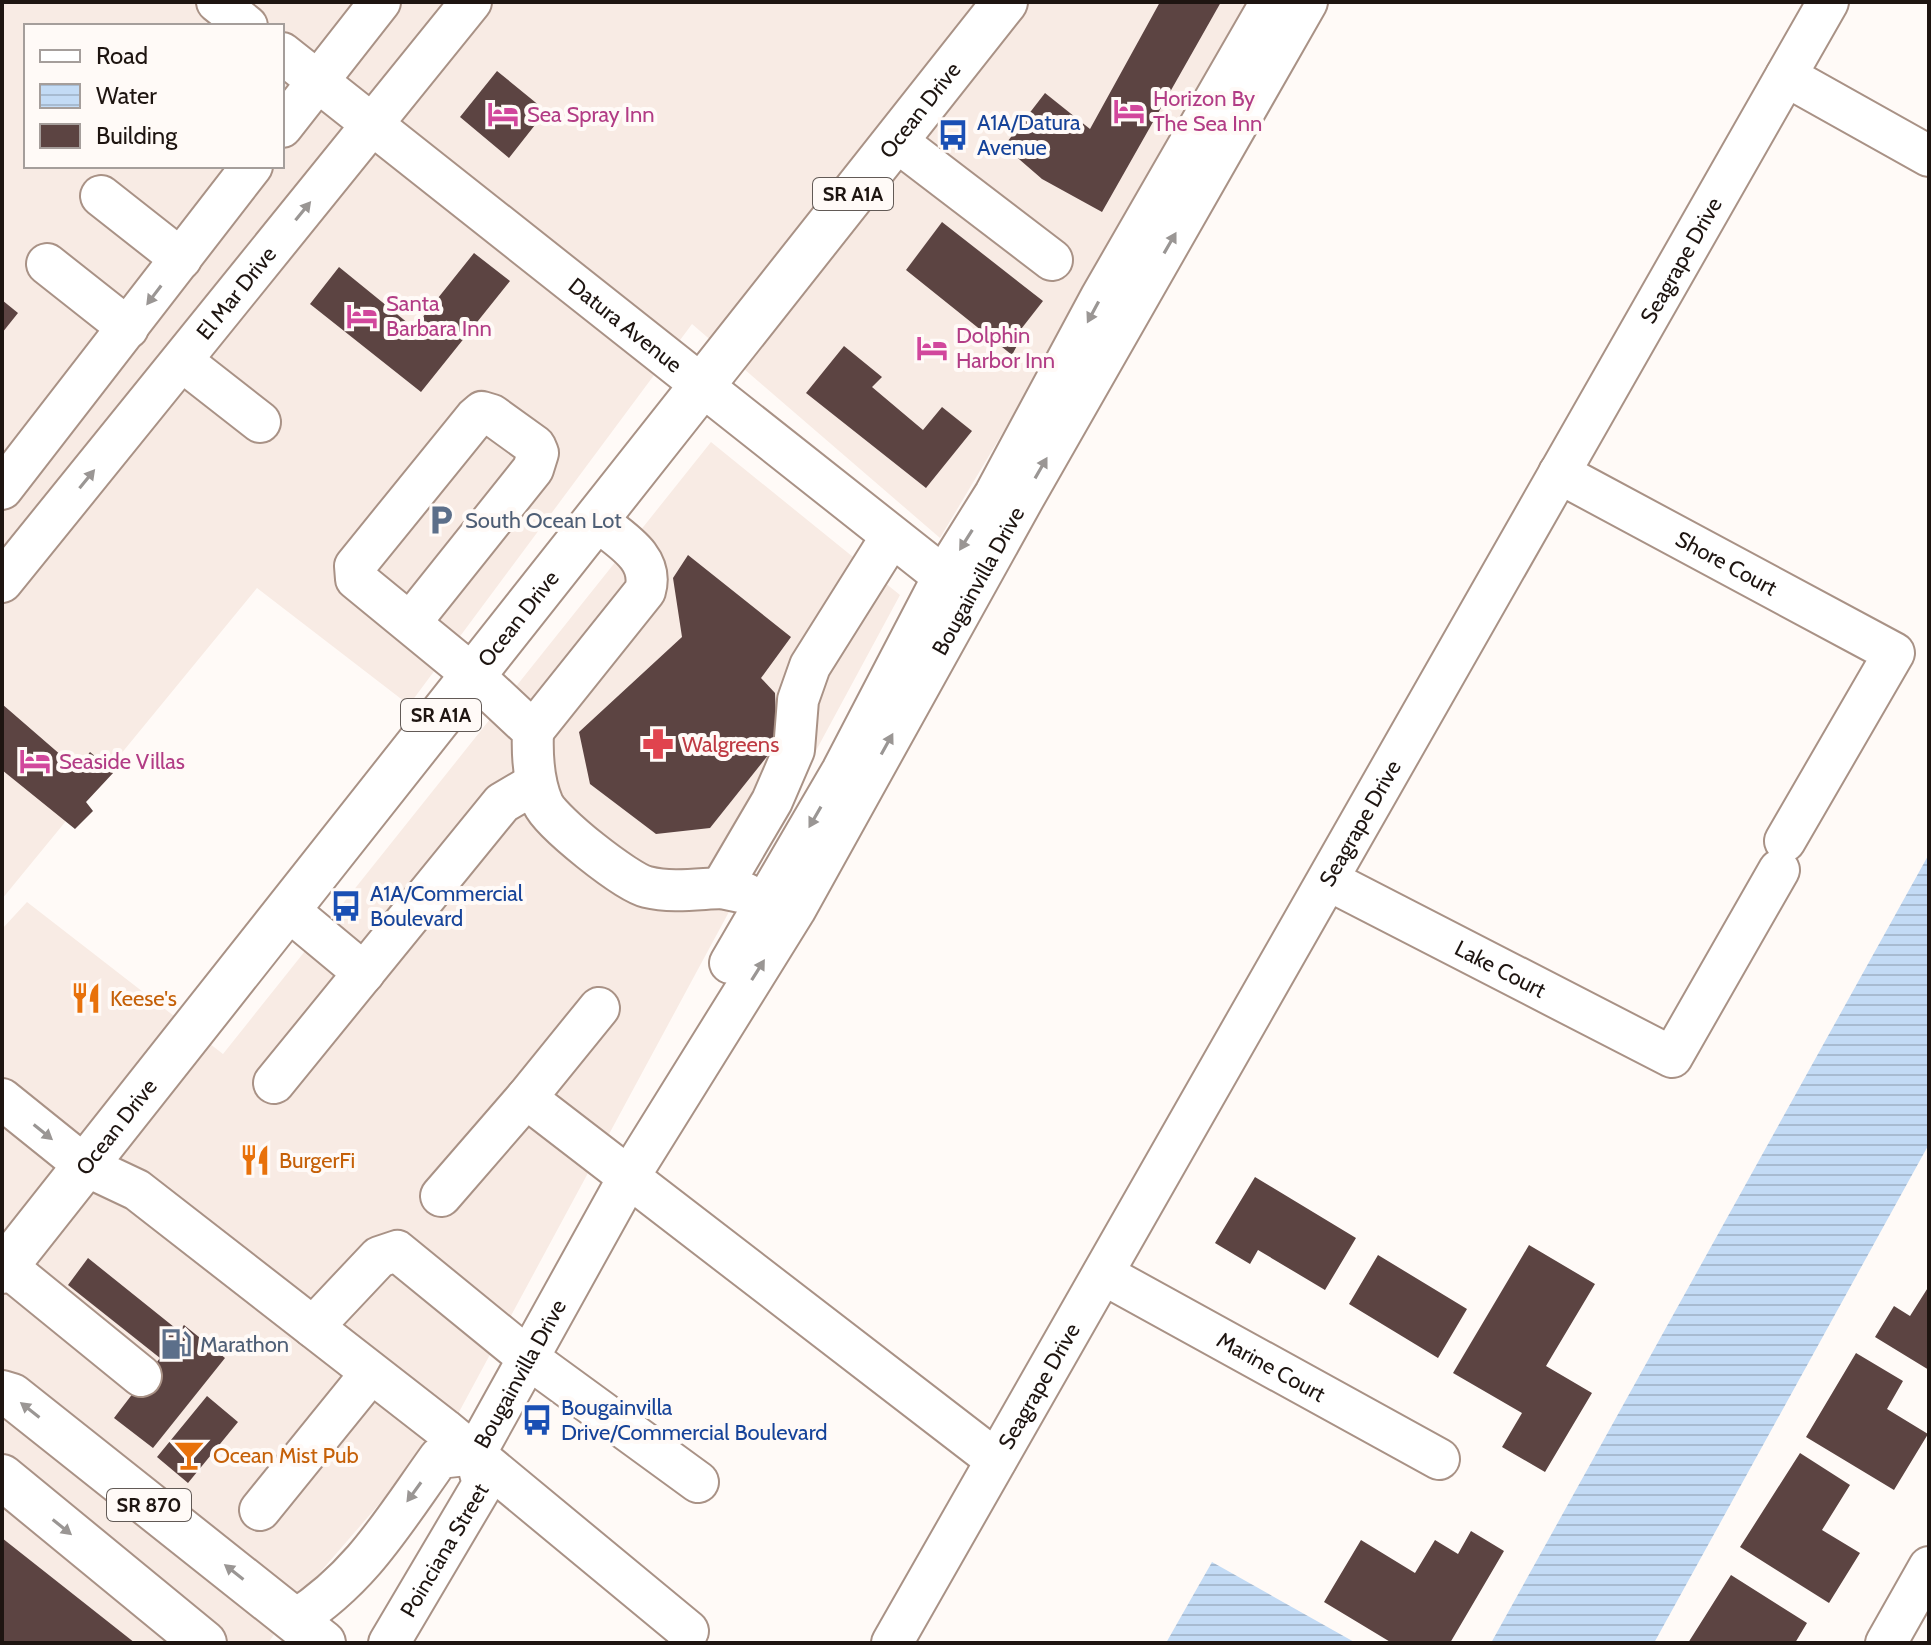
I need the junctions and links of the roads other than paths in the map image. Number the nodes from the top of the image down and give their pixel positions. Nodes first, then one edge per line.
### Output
1 (217, 2) edge
2 (380, 2) edge
3 (471, 2) edge
4 (1005, 2) edge
5 (1271, 2) edge
6 (1307, 2) edge
7 (1828, 2) edge
8 (244, 24) edge
9 (284, 55) edge
10 (1786, 76) junction
11 (317, 81) junction
12 (284, 124) edge
13 (372, 125) junction
14 (895, 140) junction
15 (1929, 156) edge
16 (250, 168) edge
17 (101, 196) dead end
18 (181, 259) junction
19 (1052, 260) dead end
20 (47, 264) dead end
21 (128, 328) junction
22 (182, 361) junction
23 (701, 386) junction
24 (260, 422) dead end
25 (1559, 473) junction
26 (3, 484) edge
27 (595, 519) junction
28 (53, 520) junction
29 (891, 537) junction
30 (2, 582) edge
31 (956, 587) junction
32 (410, 623) junction
33 (473, 675) junction
34 (533, 731) junction
35 (536, 783) junction
36 (1328, 880) junction
37 (721, 888) junction
38 (781, 904) junction
39 (287, 909) junction
40 (364, 973) junction
41 (599, 1008) dead end
42 (1672, 1057) joint
43 (274, 1083) dead end
44 (526, 1098) junction
45 (2, 1099) edge
46 (84, 1165) junction
47 (635, 1167) junction
48 (441, 1196) dead end
49 (4, 1268) edge
50 (1103, 1274) junction
51 (313, 1327) junction
52 (528, 1358) junction
53 (371, 1373) junction
54 (141, 1376) dead end
55 (2, 1393) edge
56 (475, 1454) junction
57 (1439, 1459) dead end
58 (996, 1460) junction
59 (2, 1477) edge
60 (698, 1482) dead end
61 (260, 1510) dead end
62 (1929, 1567) edge
63 (688, 1631) dead end
64 (309, 1632) edge
65 (204, 1643) edge
66 (389, 1643) edge
67 (892, 1643) edge
68 (1886, 1643) edge

1 - 8 street
2 - 11 street
3 - 13 street, El Mar Drive
4 - 14 main road, Ocean Drive / SR A1A
5 -> 31 street, Bougainvilla Drive
31 -> 6 street, Bougainvilla Drive
7 - 10 street, Seagrape Drive
9 - 11 street, Datura Avenue
10 - 15 street
10 - 25 street, Seagrape Drive
11 - 12 street
11 - 13 street, Datura Avenue
22 -> 13 street, El Mar Drive
13 - 23 street, Datura Avenue
14 - 19 street
14 - 23 main road, Ocean Drive / SR A1A
16 - 18 street
17 - 18 street
18 -> 21 street
20 - 21 street
21 - 26 street
22 - 24 street
28 -> 22 street, El Mar Drive
23 - 27 main road, Ocean Drive / SR A1A
23 - 29 street, Datura Avenue
25 - 36 street, Seagrape Drive
25 - 42 street, Shore Court
26 - 28 street
27 - 33 main road, Ocean Drive / SR A1A
27 - 34 street
28 - 30 street, El Mar Drive
29 - 31 street, Datura Avenue
29 - 37 street
31 - 38 street, Bougainvilla Drive
32 - 32 street
32 - 33 street
33 - 34 street
33 - 39 main road, Ocean Drive / SR A1A
34 - 35 street
35 - 37 street
35 - 40 street
36 - 42 street, Lake Court
36 - 50 street, Seagrape Drive
37 - 38 street
38 - 47 street, Bougainvilla Drive
39 - 40 street
39 - 46 main road, Ocean Drive / SR A1A
40 - 43 street
41 - 44 street
44 - 47 street
44 - 48 street
45 -> 46 street
46 - 49 main road, Ocean Drive / SR A1A
46 - 51 street
47 - 52 street, Bougainvilla Drive
47 - 58 street
49 - 54 street
50 - 57 street, Marine Court
50 - 58 street, Seagrape Drive
51 - 52 street
51 - 53 street
52 - 56 street, Bougainvilla Drive
52 - 60 street
53 - 56 street
53 - 61 street
64 -> 55 main road, SR 870
56 - 63 street
56 -> 64 street, Bougainvilla Drive
56 - 66 street, Poinciana Street
58 - 67 street, Seagrape Drive
59 -> 65 main road, SR 870
62 - 68 street

